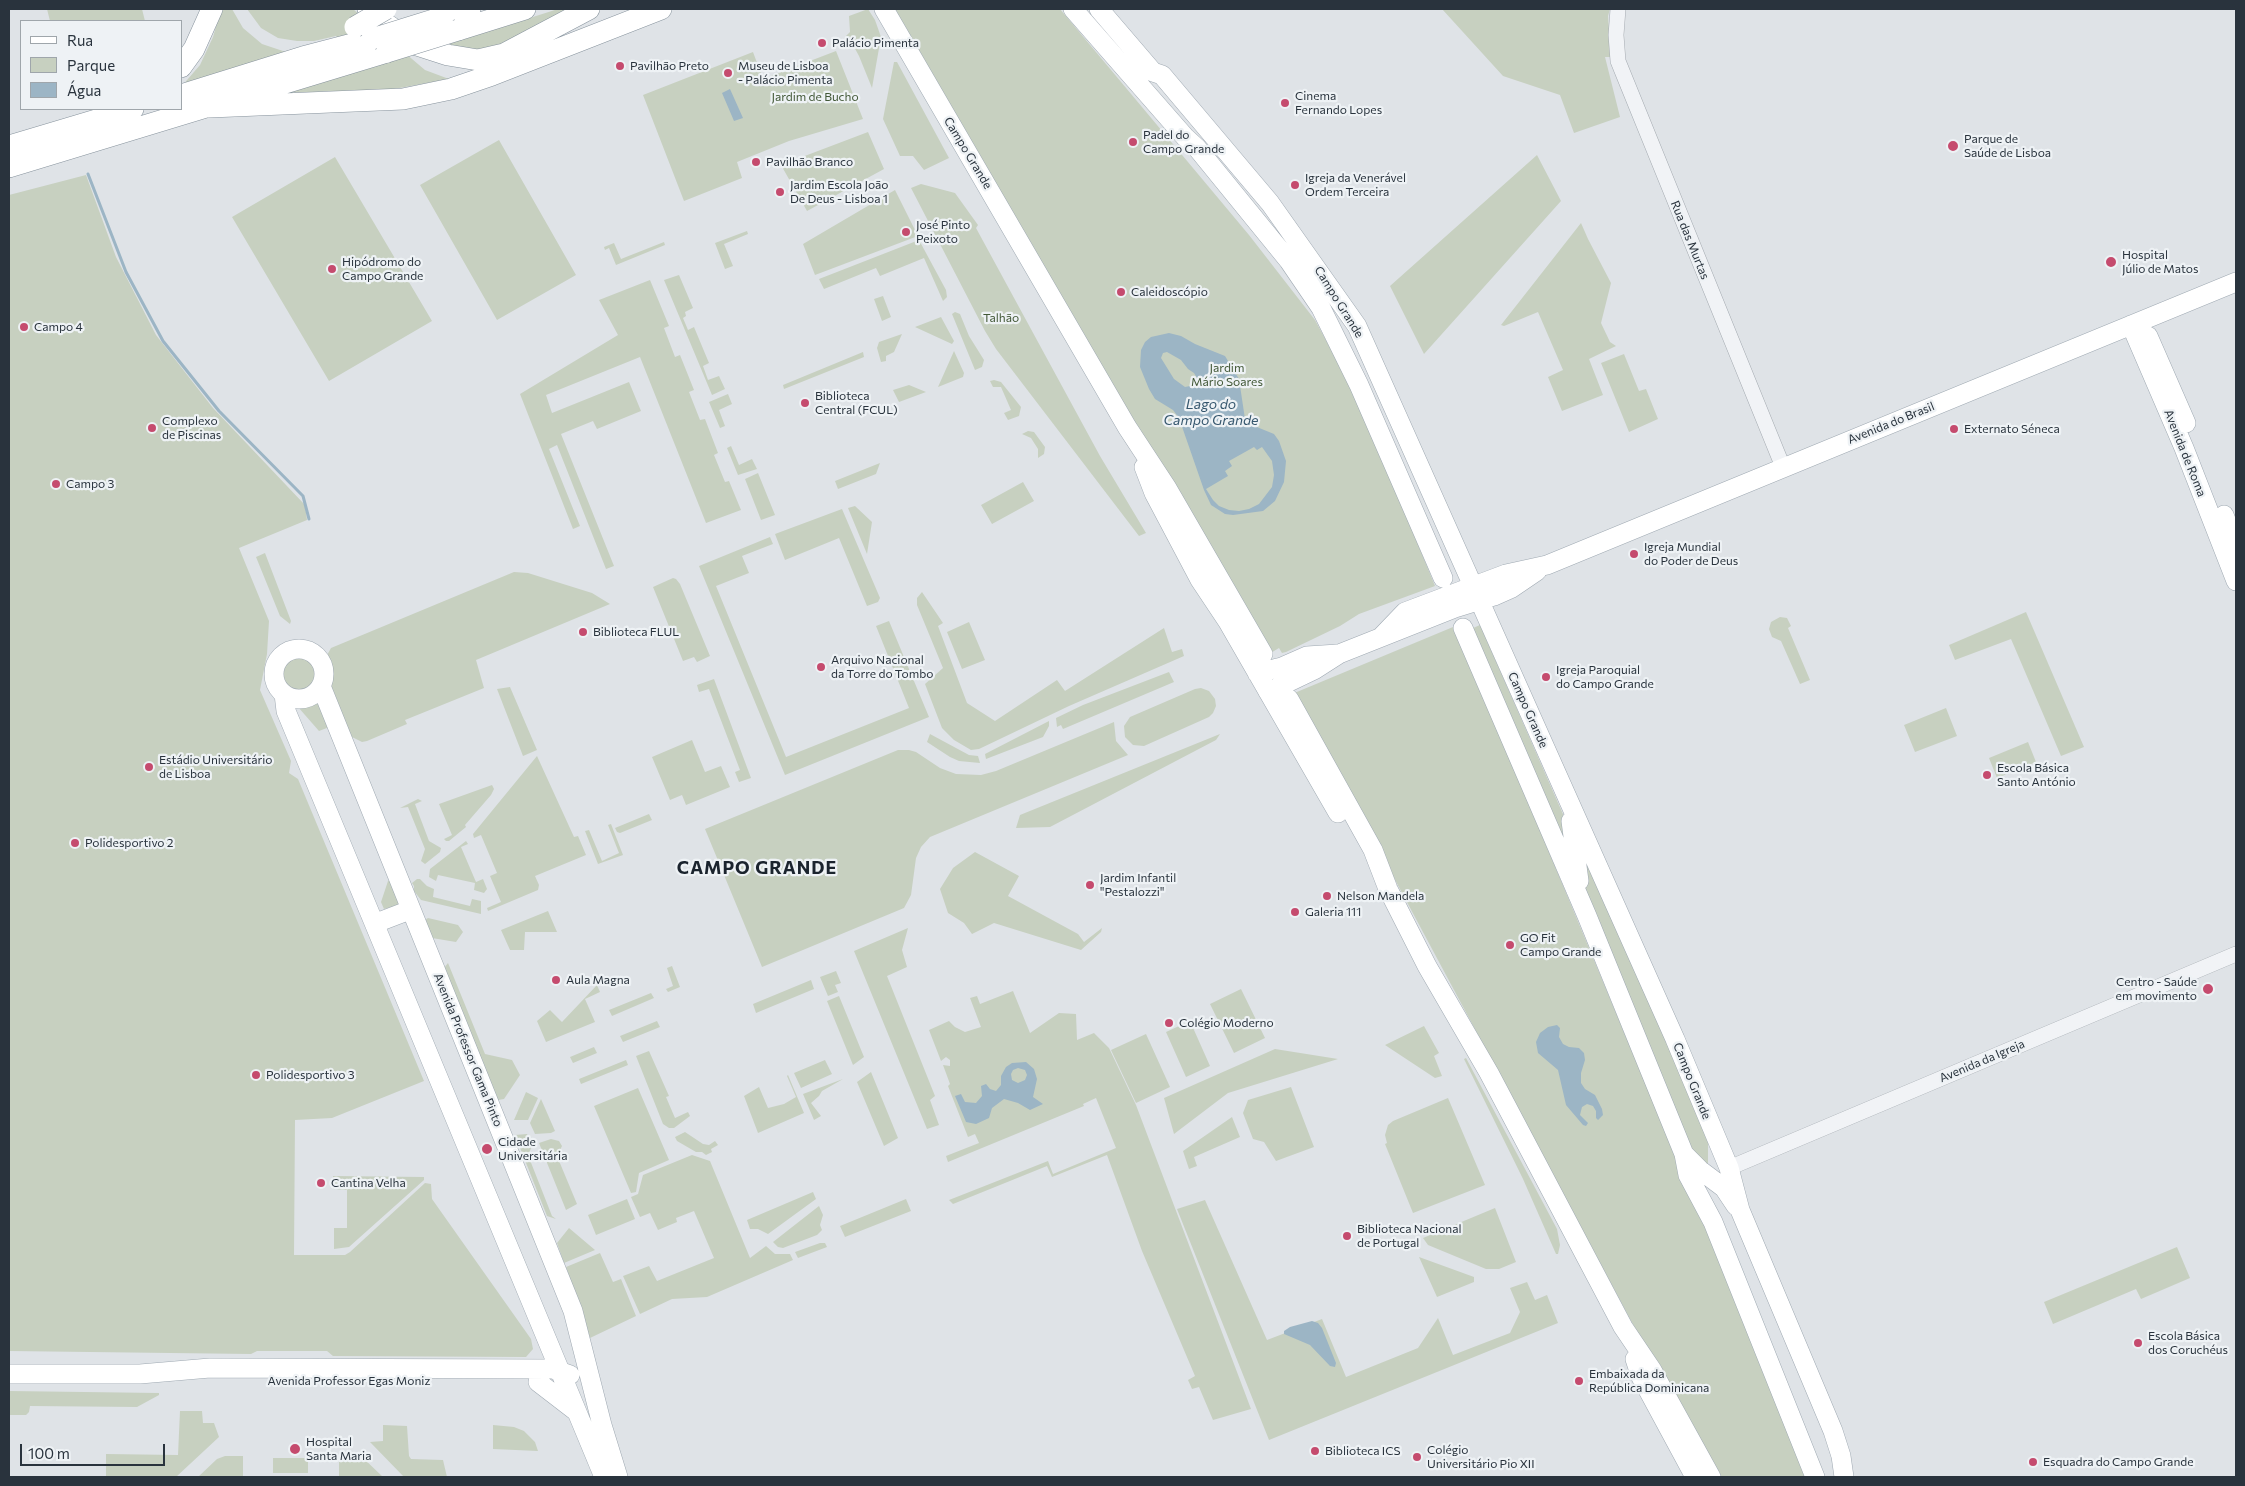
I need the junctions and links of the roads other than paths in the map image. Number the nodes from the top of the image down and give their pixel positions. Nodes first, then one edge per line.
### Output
1 (212, 9) edge
2 (368, 9) edge
3 (386, 9) edge
4 (470, 9) edge
5 (525, 9) edge
6 (590, 9) edge
7 (661, 9) edge
8 (884, 9) edge
9 (1073, 9) edge
10 (1099, 9) edge
11 (1618, 9) edge
12 (451, 24) junction
13 (417, 45) junction
14 (379, 46) junction
15 (303, 57) junction
16 (182, 66) edge
17 (1153, 72) junction
18 (492, 75) junction
19 (182, 95) edge
20 (210, 107) junction
21 (130, 110) edge
22 (9, 146) edge
23 (1197, 148) junction
24 (9, 167) edge
25 (2236, 282) edge
26 (1321, 308) junction
27 (2165, 311) junction
28 (2136, 323) junction
29 (2157, 353) junction
30 (1396, 412) junction
31 (1127, 427) junction
32 (1783, 467) junction
33 (2236, 545) edge
34 (1444, 578) dead end
35 (2236, 581) edge
36 (1476, 594) junction
37 (1463, 628) dead end
38 (1263, 654) dead end
39 (1339, 654) junction
40 (1257, 673) junction
41 (321, 686) junction
42 (1268, 692) junction
43 (284, 694) junction
44 (1289, 699) dead end
45 (1570, 803) junction
46 (1388, 889) junction
47 (410, 910) junction
48 (1587, 916) junction
49 (376, 923) junction
50 (2236, 954) edge
51 (1717, 1144) junction
52 (1684, 1154) junction
53 (1729, 1168) junction
54 (1712, 1178) junction
55 (1740, 1210) junction
56 (1713, 1222) junction
57 (1624, 1328) junction
58 (580, 1337) junction
59 (548, 1339) junction
60 (9, 1374) edge
61 (558, 1375) junction
62 (535, 1376) junction
63 (578, 1413) junction
64 (602, 1425) junction
65 (604, 1477) edge
66 (618, 1477) edge
67 (1695, 1477) edge
68 (1711, 1477) edge
69 (1815, 1477) edge
70 (1844, 1477) edge

1 - 16 highway
2 - 13 highway
3 - 15 highway, bridge
4 - 12 highway
5 - 12 highway
6 - 13 highway
7 - 18 highway
8 - 31 main road, Campo Grande
9 - 23 main road, Campo Grande
10 - 17 main road, Campo Grande
11 - 32 street, Rua das Murtas
12 - 14 highway, bridge
13 - 18 highway
14 - 15 highway
14 - 20 highway
15 - 19 highway
17 - 23 main road
17 - 30 main road, Campo Grande
18 - 20 highway
20 - 24 highway
21 - 22 highway
23 - 26 main road, Campo Grande
25 - 27 main road, Avenida do Brasil
26 - 30 main road
26 - 34 main road, Campo Grande
27 - 28 main road, Avenida do Brasil
27 - 29 main road
28 - 29 main road, Avenida de Roma
28 - 32 main road, Avenida do Brasil
28 - 35 main road, Avenida de Roma
29 - 33 main road, Avenida de Roma
30 - 36 main road, Campo Grande
31 - 38 main road, Campo Grande
31 - 40 main road, Campo Grande
32 - 36 main road, Avenida do Brasil
36 - 39 main road, Avenida do Brasil
36 - 45 main road, Campo Grande
37 - 48 main road
39 - 40 main road
39 - 42 main road
40 - 42 main road, Campo Grande
41 - 43 main road
41 - 43 main road
41 - 47 main road, Avenida Professor Gama Pinto
42 - 46 main road, Campo Grande
43 - 49 main road
44 - 46 main road, Campo Grande
45 - 48 main road
45 - 51 main road, Campo Grande
46 - 57 main road, Campo Grande
47 - 49 main road
47 - 58 main road, Avenida Professor Gama Pinto
48 - 52 main road
49 - 59 main road
50 - 53 street, Avenida da Igreja
51 - 53 main road, Campo Grande
51 - 54 main road
52 - 54 main road
52 - 56 main road
53 - 54 main road
53 - 55 main road, Campo Grande
54 - 55 main road
54 - 56 main road
55 - 70 main road, Campo Grande
56 - 69 main road
57 - 67 main road, Campo Grande
57 - 68 main road, Campo Grande
58 - 59 main road
58 - 61 main road
58 - 64 main road, Avenida Professor Gama Pinto
59 - 61 main road
59 - 62 main road
60 - 62 main road, Avenida Professor Egas Moniz
61 - 62 main road, Avenida Professor Egas Moniz
61 - 63 main road
61 - 64 main road
62 - 63 main road
63 - 65 main road
64 - 66 main road, Avenida Professor Gama Pinto

